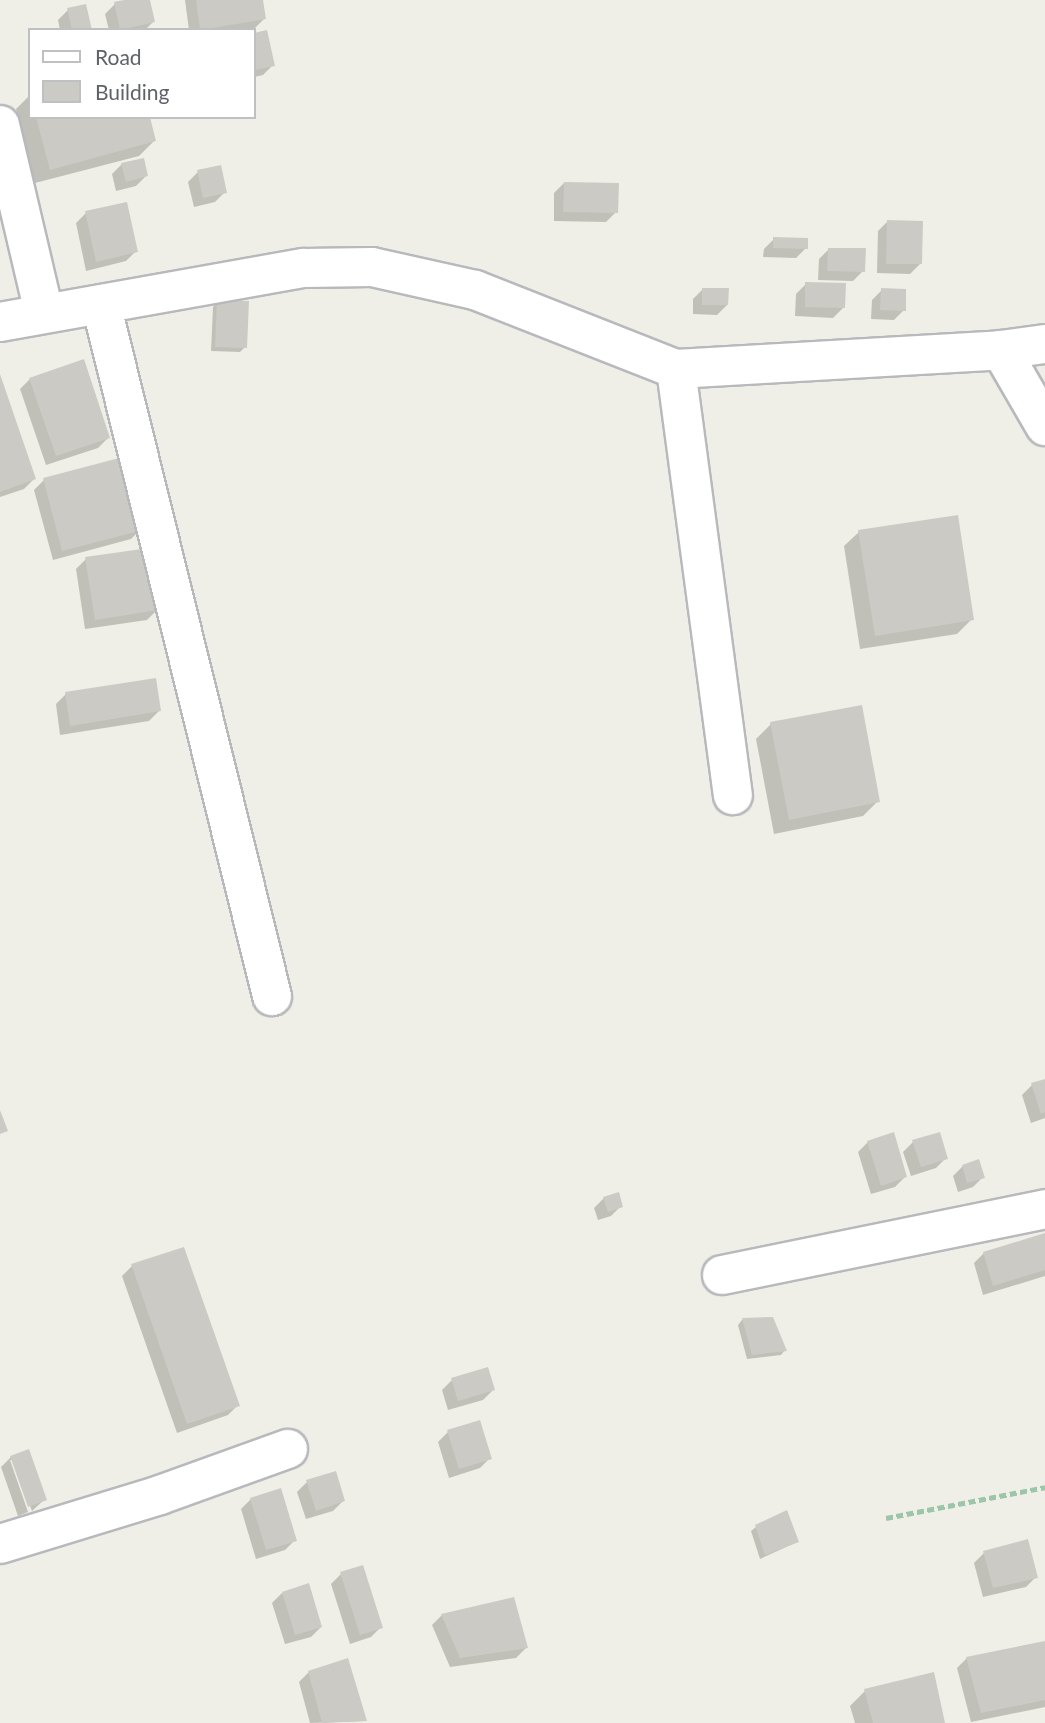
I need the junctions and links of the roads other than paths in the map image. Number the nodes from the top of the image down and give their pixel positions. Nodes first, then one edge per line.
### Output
1 (0, 125) edge
2 (101, 304) junction
3 (44, 313) junction
4 (0, 322) edge
5 (1045, 344) edge
6 (1001, 350) junction
7 (676, 369) junction
8 (1045, 426) edge
9 (733, 795) dead end
10 (272, 996) dead end
11 (1045, 1209) edge
12 (722, 1275) dead end
13 (288, 1449) dead end
14 (0, 1544) edge

1 - 3 street
2 - 3 street
2 - 7 street
2 - 10 street
3 - 4 street
5 - 6 street
6 - 7 street
6 - 8 street
7 - 9 street
11 - 12 street
13 - 14 street

